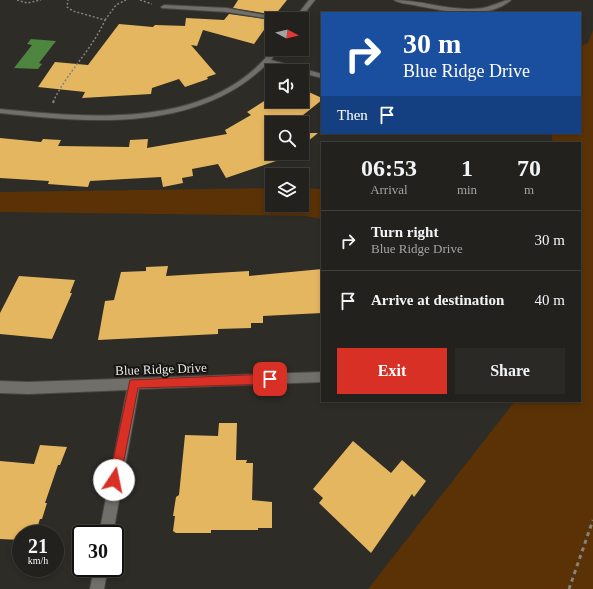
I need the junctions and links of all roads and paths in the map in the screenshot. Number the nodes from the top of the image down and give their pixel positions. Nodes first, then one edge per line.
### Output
1 (17, 0) edge
2 (41, 0) edge
3 (68, 0) edge
4 (126, 0) edge
5 (312, 0) edge
6 (397, 0) edge
7 (508, 0) edge
8 (164, 7) dead end
9 (303, 12) edge
10 (265, 16) edge
11 (105, 20) junction
12 (271, 56) edge
13 (268, 61) junction
14 (321, 76) edge
15 (52, 107) dead end
16 (0, 111) edge
17 (321, 377) edge
18 (134, 383) junction
19 (0, 387) edge
20 (593, 520) edge
21 (108, 525) edge
22 (99, 577) edge
23 (97, 589) edge
24 (569, 589) edge

1 - 2 path
3 - 11 path
4 - 11 path
5 - 9 street
6 - 7 street
8 - 10 street
11 - 15 path
12 - 13 street
13 - 14 street
13 - 16 street
17 - 18 street, Blue Ridge Drive
18 - 19 street, Blue Ridge Drive
18 - 21 street
20 - 24 path
22 - 23 street

